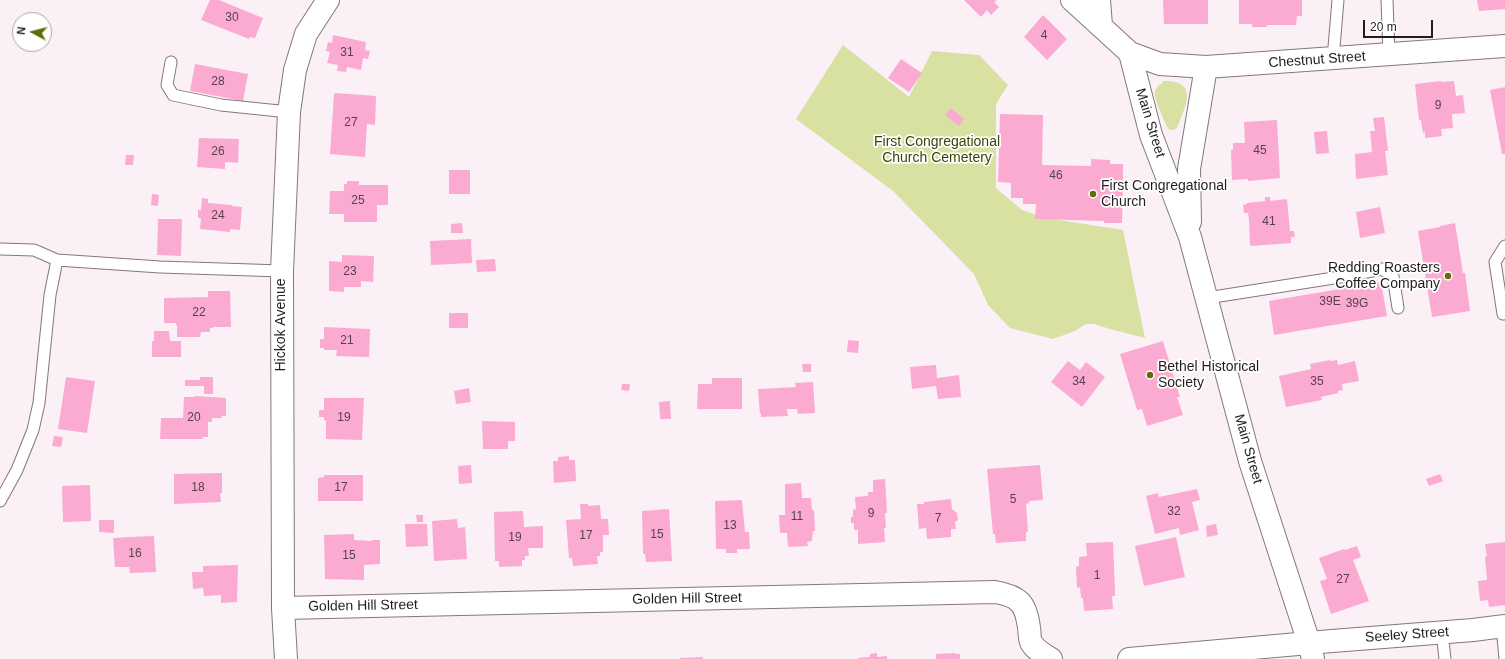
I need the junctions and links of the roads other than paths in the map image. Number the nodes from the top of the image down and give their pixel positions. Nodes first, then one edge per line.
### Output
1 (328, 0) edge
2 (1072, 0) edge
3 (1099, 0) edge
4 (1338, 0) edge
5 (1387, 0) edge
6 (1101, 26) junction
7 (1505, 46) edge
8 (1130, 53) junction
9 (1389, 55) junction
10 (1333, 59) junction
11 (172, 62) dead end
12 (1206, 67) junction
13 (289, 112) junction
14 (1190, 237) junction
15 (1505, 246) edge
16 (0, 249) edge
17 (56, 260) junction
18 (282, 271) junction
19 (1206, 298) junction
20 (1398, 308) dead end
21 (1503, 314) dead end
22 (0, 501) edge
23 (283, 608) junction
24 (1504, 626) edge
25 (1442, 632) junction
26 (1311, 651) edge
27 (286, 659) edge
28 (1051, 659) edge
29 (1129, 659) edge
30 (1445, 659) edge
31 (1505, 659) edge

1 - 13 street, Hickok Avenue
2 - 6 street
3 - 6 street
4 - 10 lane
5 - 9 lane
6 - 8 street
7 - 9 street, Chestnut Street
8 - 12 street, Chestnut Street
8 - 14 street, Main Street
9 - 10 street, Chestnut Street
10 - 12 street, Chestnut Street
11 - 13 lane
12 - 14 street, Main Street
13 - 18 street, Hickok Avenue
14 - 19 street, Main Street
15 - 21 lane
16 - 17 lane
17 - 18 lane
17 - 22 lane
18 - 23 street, Hickok Avenue
19 - 20 lane
19 - 26 street, Main Street
23 - 27 street, Hickok Avenue
23 - 28 street, Golden Hill Street
24 - 25 street, Seeley Street
24 - 31 lane
25 - 26 street, Seeley Street
25 - 30 lane
26 - 29 street

